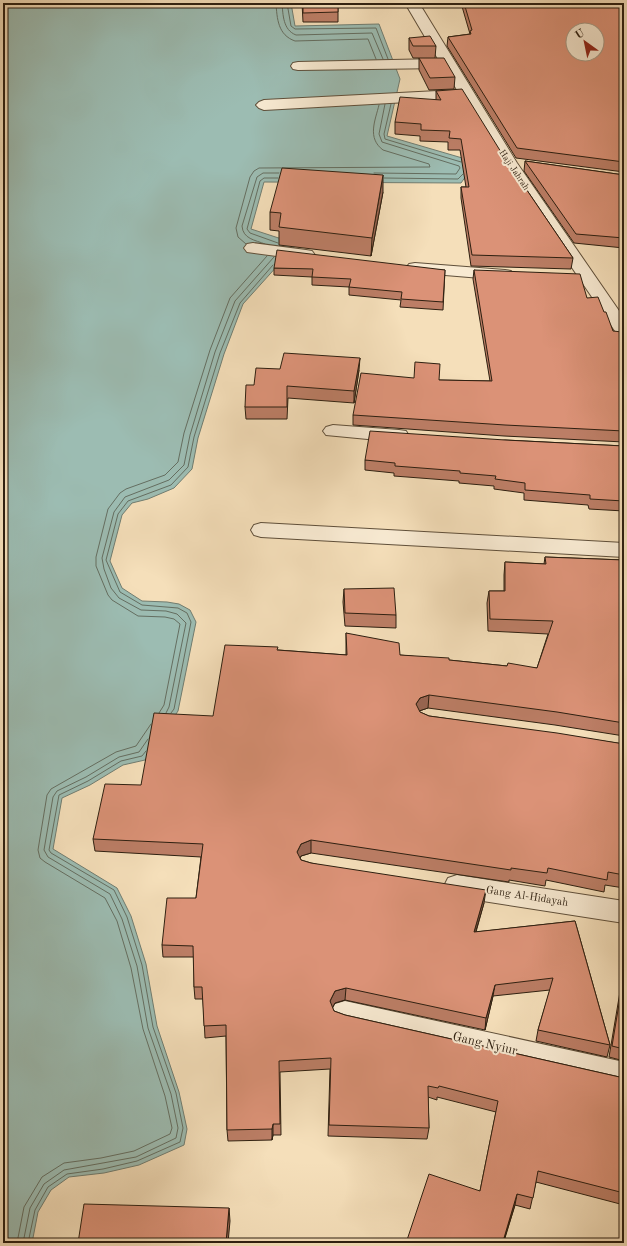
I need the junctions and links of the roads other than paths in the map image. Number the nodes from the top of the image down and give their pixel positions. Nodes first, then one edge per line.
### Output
1 (412, 3) edge
2 (448, 63) junction
3 (298, 66) dead end
4 (467, 94) junction
5 (264, 105) dead end
6 (509, 163) junction
7 (532, 166) edge
8 (253, 248) dead end
9 (322, 257) edge
10 (398, 266) edge
11 (520, 275) edge
12 (565, 276) edge
13 (588, 276) junction
14 (624, 331) edge
15 (333, 431) dead end
16 (418, 437) edge
17 (261, 530) dead end
18 (624, 550) edge
19 (436, 883) edge
20 (624, 912) edge
21 (345, 1013) edge
22 (624, 1075) edge

1 - 2 street, Haji Jahrah
2 - 3 street
2 - 4 street, Haji Jahrah
4 - 5 street
4 - 6 street, Haji Jahrah
6 - 7 street
6 - 13 street, Haji Jahrah
8 - 9 street
10 - 11 street
12 - 13 street
13 - 14 street, Haji Jahrah
15 - 16 street
17 - 18 street
19 - 20 street, Gang Al-Hidayah
21 - 22 street, Gang Nyiur

